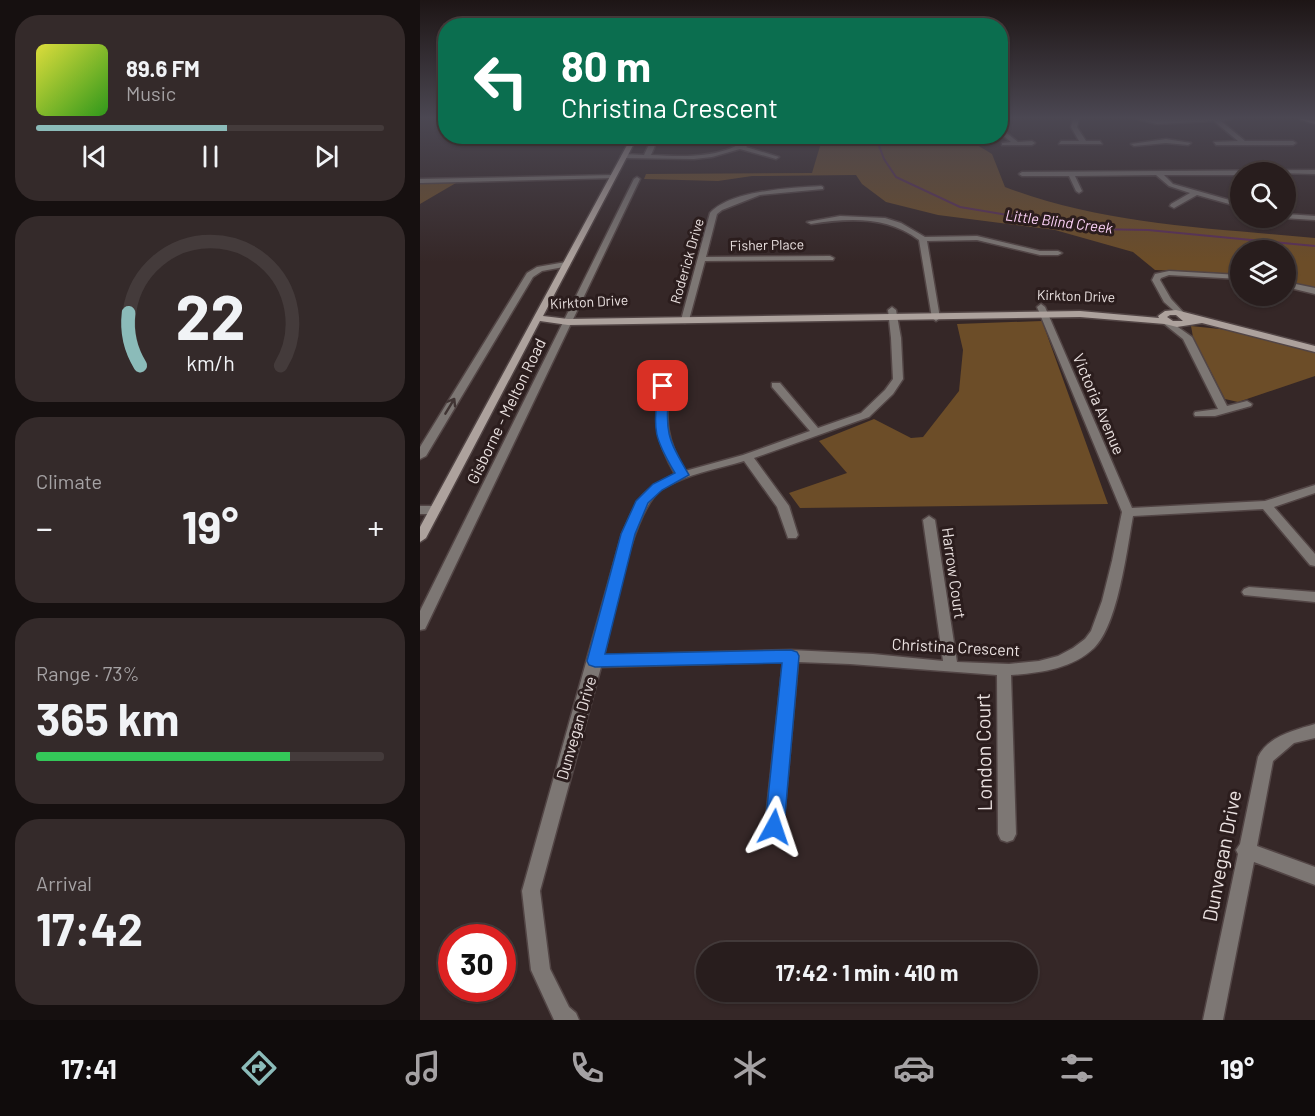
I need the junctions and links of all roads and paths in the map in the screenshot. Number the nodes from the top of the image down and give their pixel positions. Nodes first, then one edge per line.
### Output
1 (618, 167) edge
2 (1230, 172) edge
3 (1296, 172) edge
4 (1315, 172) edge
5 (1022, 174) dead end
6 (1071, 174) junction
7 (1158, 174) junction
8 (612, 179) junction
9 (637, 179) dead end
10 (420, 181) edge
11 (821, 188) dead end
12 (1078, 191) dead end
13 (1195, 193) junction
14 (1230, 202) edge
15 (1174, 206) dead end
16 (1296, 217) edge
17 (1315, 218) edge
18 (812, 222) dead end
19 (923, 239) junction
20 (1058, 253) dead end
21 (830, 258) dead end
22 (703, 259) junction
23 (566, 264) junction
24 (1230, 277) edge
25 (1296, 287) edge
26 (1315, 291) edge
27 (1167, 300) junction
28 (1043, 311) junction
29 (893, 314) junction
30 (936, 314) junction
31 (686, 316) junction
32 (537, 318) junction
33 (569, 318) junction
34 (1165, 318) junction
35 (1183, 319) junction
36 (1187, 337) junction
37 (1315, 349) edge
38 (776, 385) dead end
39 (663, 386) dead end
40 (1247, 404) dead end
41 (1224, 410) junction
42 (1199, 414) dead end
43 (817, 433) junction
44 (420, 456) edge
45 (747, 456) junction
46 (682, 475) junction
47 (1315, 489) edge
48 (1266, 505) junction
49 (420, 510) edge
50 (435, 510) junction
51 (1128, 513) junction
52 (929, 520) dead end
53 (792, 535) dead end
54 (420, 538) edge
55 (1315, 562) edge
56 (1249, 592) dead end
57 (1315, 597) edge
58 (420, 625) edge
59 (791, 656) junction
60 (595, 661) junction
61 (951, 667) junction
62 (1004, 669) junction
63 (1315, 731) edge
64 (774, 827) dead end
65 (1007, 834) dead end
66 (1245, 850) junction
67 (1315, 876) edge
68 (562, 1018) edge
69 (1213, 1020) edge

1 - 8 main road, Gisborne - Melton Road
2 - 7 street
3 - 4 street
5 - 6 street
6 - 7 street
6 - 12 street
7 - 13 street
8 - 10 street
8 - 23 main road, Gisborne - Melton Road
9 - 33 street, Gisborne - Melton Road
11 - 22 street, Roderick Drive
13 - 14 street
13 - 15 street
16 - 17 street
18 - 19 street
19 - 20 street
19 - 30 street
21 - 22 street, Fisher Place
22 - 31 street, Roderick Drive
23 - 32 main road, Gisborne - Melton Road
44 -> 23 street
24 - 27 street
25 - 26 street
27 - 34 street
27 - 35 street
28 - 30 main road, Kirkton Drive
28 - 34 main road, Kirkton Drive
28 - 51 street, Victoria Avenue
29 - 30 main road, Kirkton Drive
29 - 31 main road, Kirkton Drive
29 - 43 street, Dunvegan Drive
31 - 33 main road, Kirkton Drive
32 - 33 main road, Kirkton Drive
32 - 50 main road, Gisborne - Melton Road
33 - 58 street, Gisborne - Melton Road
34 - 35 main road, Kirkton Drive
34 - 36 street
35 - 36 street
35 - 37 main road
36 - 41 street
38 - 43 street
39 - 46 street
40 - 41 street
41 - 42 street
43 - 45 street, Dunvegan Drive
45 - 46 street, Dunvegan Drive
45 - 53 street
46 - 60 street, Dunvegan Drive
47 - 48 street
48 - 51 street
48 - 55 street
49 - 50 street
50 - 54 main road, Gisborne - Melton Road
51 - 62 street, Christina Crescent
52 - 61 street, Harrow Court
56 - 57 street
59 - 60 street, Christina Crescent
59 - 61 street, Christina Crescent
59 - 64 street
60 - 68 street, Dunvegan Drive
61 - 62 street, Christina Crescent
62 - 65 street, London Court
63 - 66 street, Dunvegan Drive
66 - 67 street
66 - 69 street, Dunvegan Drive

